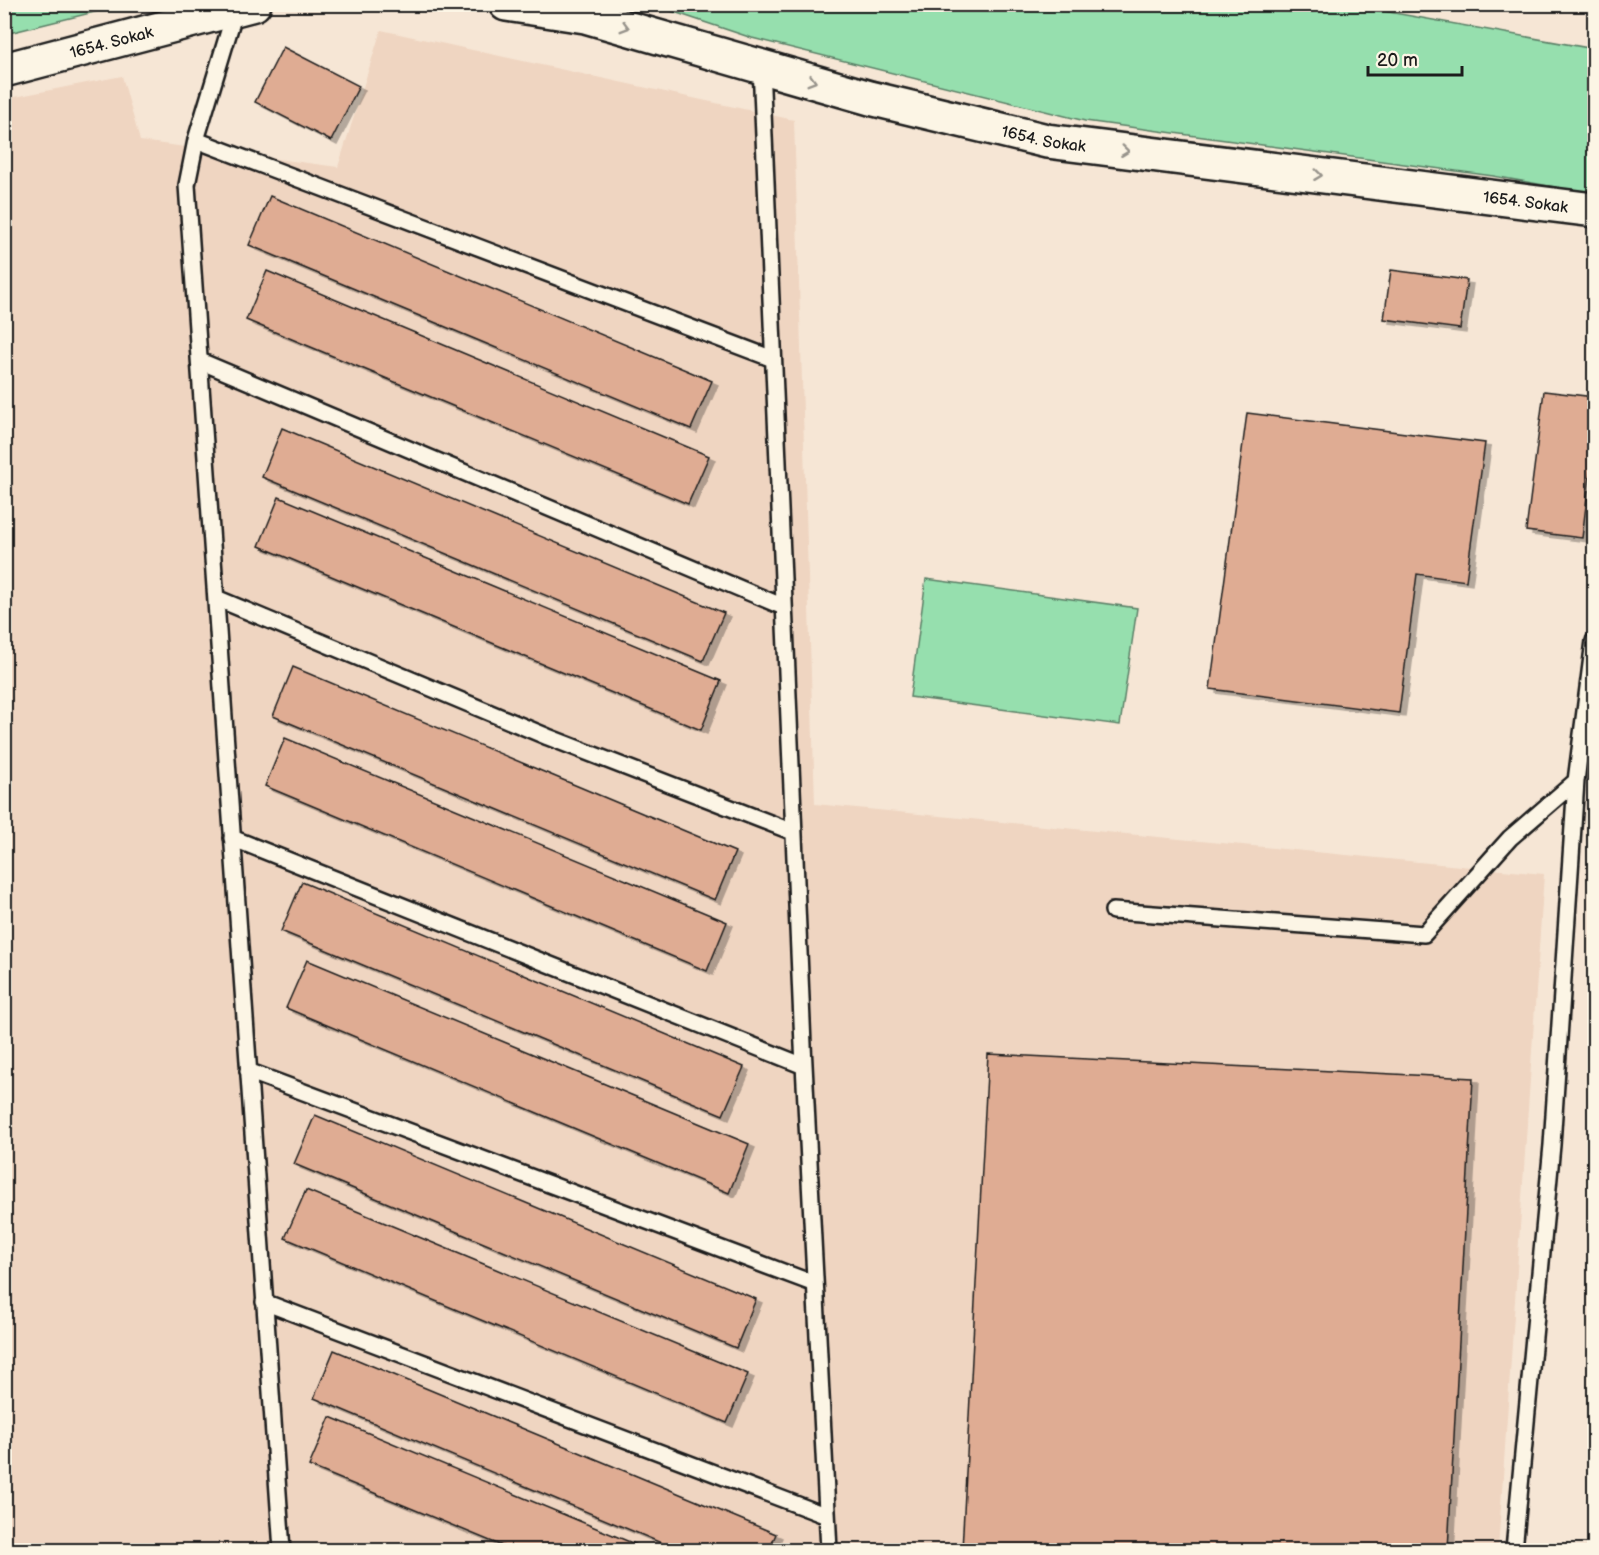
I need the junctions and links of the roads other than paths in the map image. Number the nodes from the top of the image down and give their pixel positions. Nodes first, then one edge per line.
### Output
1 (506, 4) edge
2 (245, 6) edge
3 (761, 66) junction
4 (4, 70) edge
5 (196, 140) junction
6 (1594, 210) edge
7 (773, 359) junction
8 (200, 361) junction
9 (216, 598) junction
10 (784, 607) junction
11 (1594, 641) edge
12 (1576, 781) junction
13 (794, 832) junction
14 (232, 838) junction
15 (1113, 911) dead end
16 (804, 1066) junction
17 (248, 1071) junction
18 (815, 1284) junction
19 (264, 1302) junction
20 (827, 1516) junction
21 (286, 1549) edge
22 (829, 1551) edge
23 (1514, 1551) edge

1 -> 3 main road, 1654. Sokak
2 - 4 main road, 1654. Sokak
2 - 5 lane
3 -> 6 main road, 1654. Sokak
3 - 7 lane
5 - 7 lane
5 - 8 lane
7 - 10 lane
8 - 9 lane
8 - 10 lane
9 - 13 lane
9 - 14 lane
10 - 13 lane
11 - 12 lane
12 - 15 lane
12 - 23 lane
13 - 16 lane
14 - 16 lane
14 - 17 lane
16 - 18 lane
17 - 18 lane
17 - 19 lane
18 - 20 lane
19 - 20 lane
19 - 21 lane
20 - 22 lane

